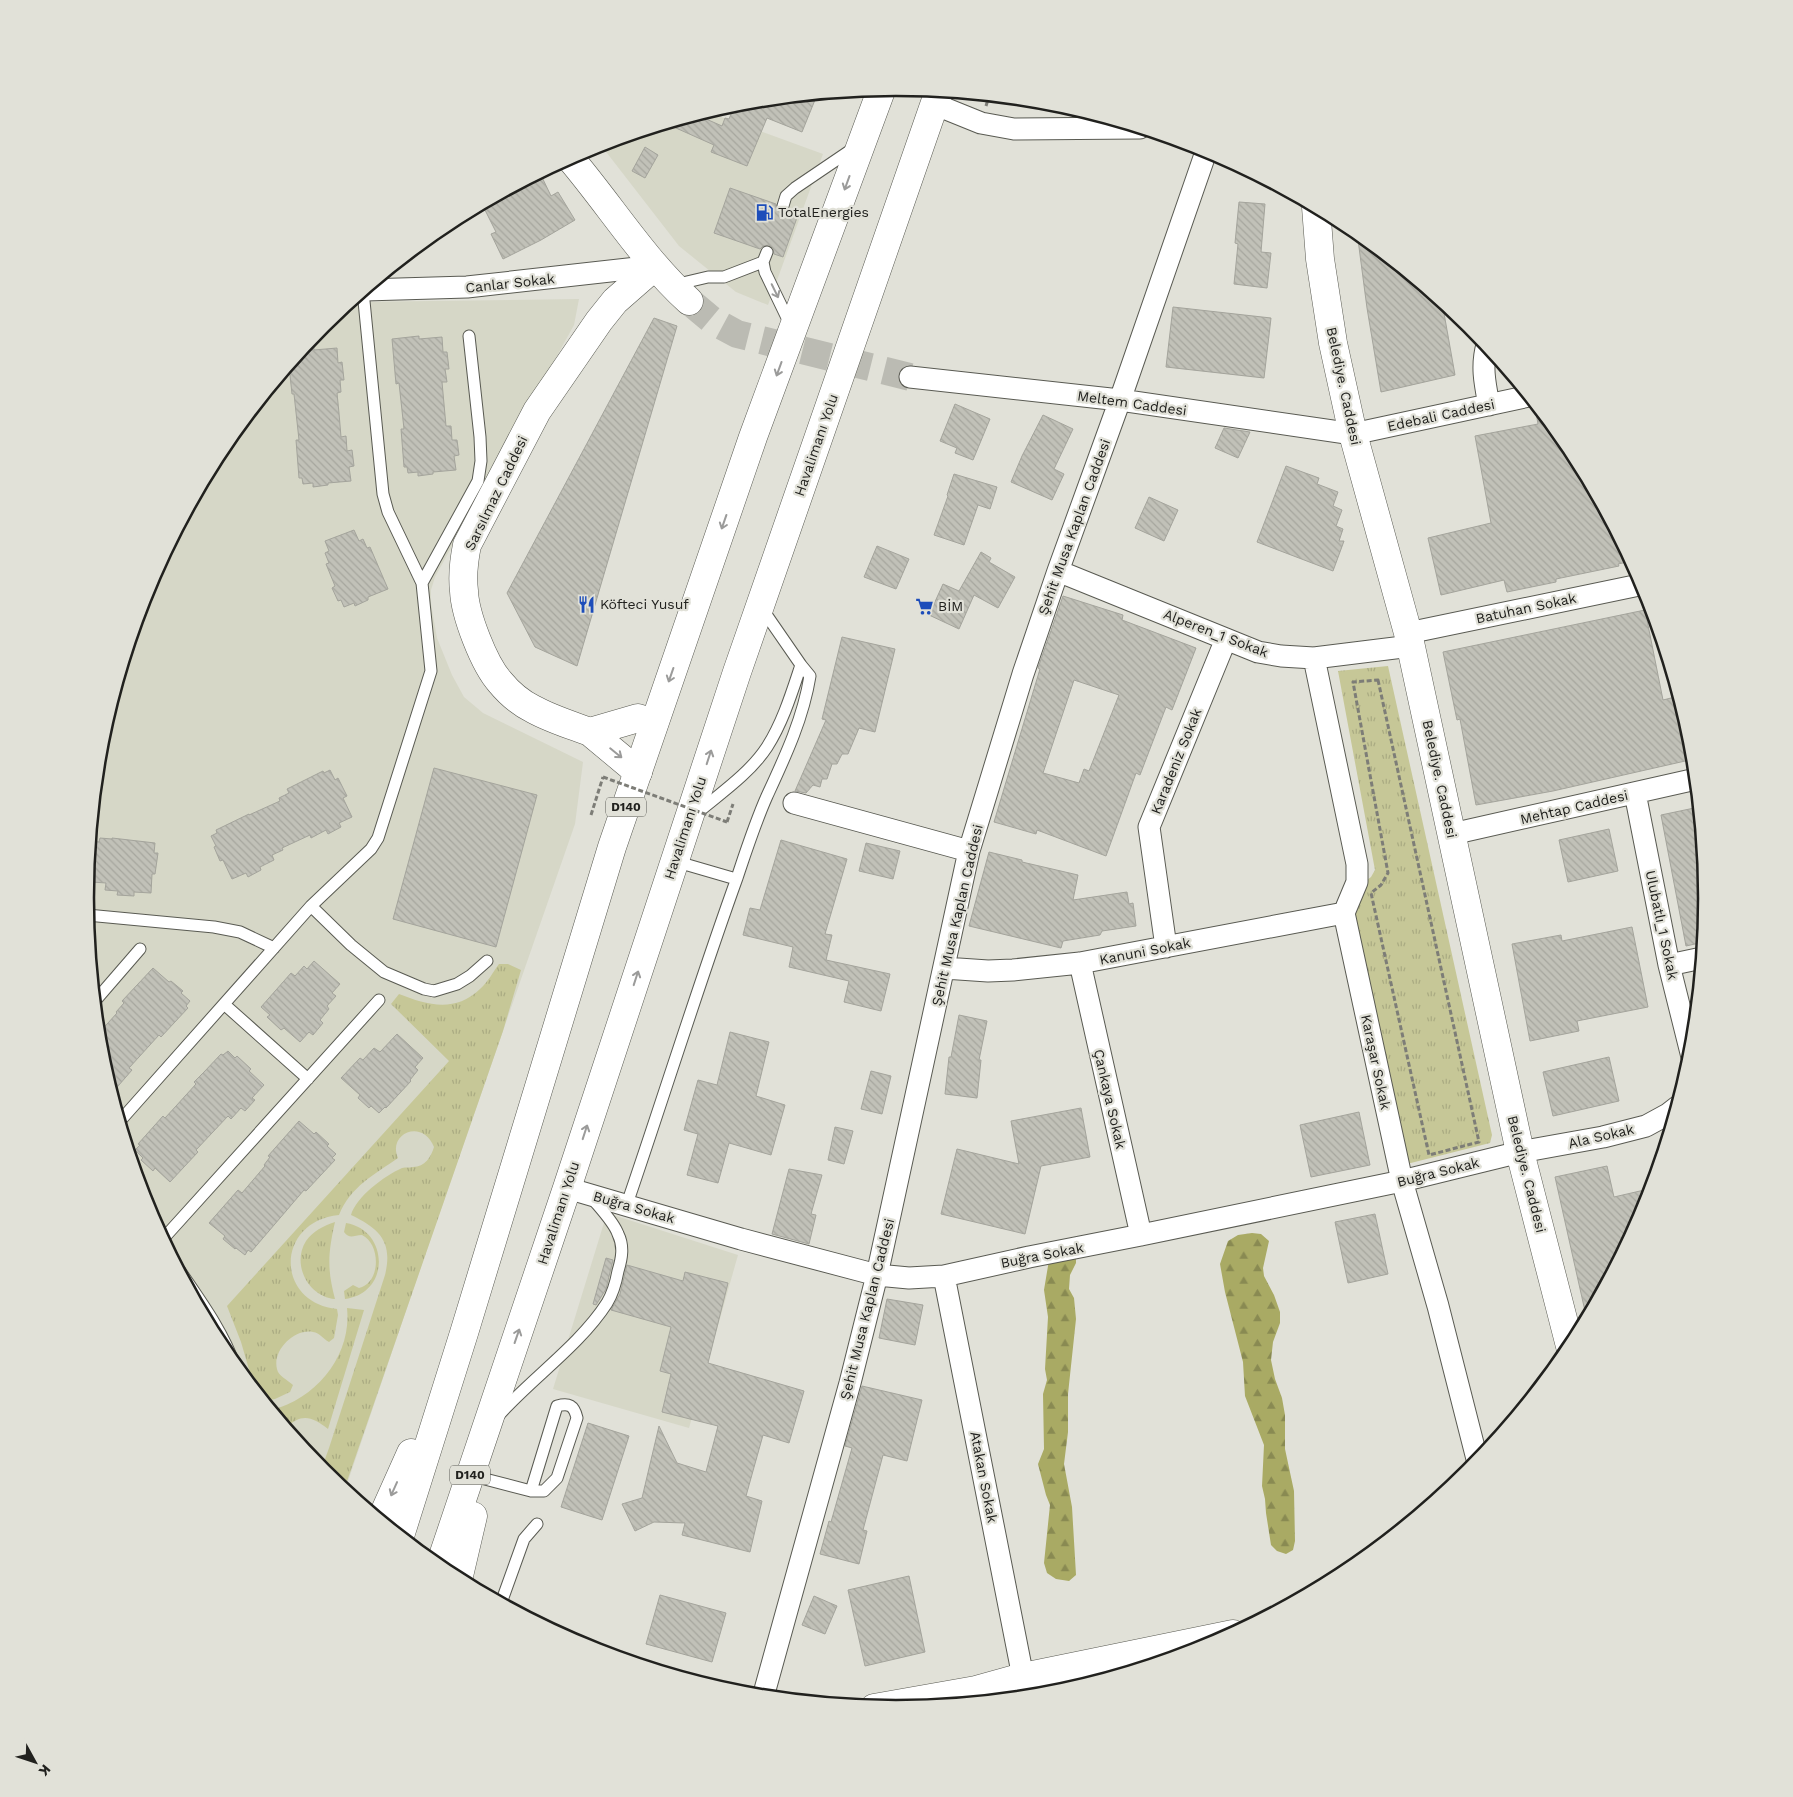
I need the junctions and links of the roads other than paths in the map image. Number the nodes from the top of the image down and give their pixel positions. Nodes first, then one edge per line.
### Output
1 (879, 96) edge
2 (936, 97) edge
3 (1121, 128) edge
4 (862, 143) junction
5 (1204, 157) edge
6 (575, 164) edge
7 (783, 206) dead end
8 (1317, 215) edge
9 (390, 281) edge
10 (672, 285) junction
11 (365, 297) edge
12 (793, 330) junction
13 (469, 336) dead end
14 (1485, 353) edge
15 (910, 377) tunnel mouth
16 (1523, 398) edge
17 (1120, 400) junction
18 (1489, 406) junction
19 (1353, 434) junction
20 (1058, 571) junction
21 (422, 583) junction
22 (1636, 586) edge
23 (760, 606) junction
24 (1226, 639) junction
25 (1409, 640) junction
26 (1314, 658) junction
27 (801, 665) junction
28 (654, 723) junction
29 (590, 732) junction
30 (638, 772) junction
31 (1690, 780) edge
32 (1635, 793) junction
33 (794, 803) dead end
34 (688, 821) junction
35 (1452, 834) junction
36 (969, 851) junction
37 (674, 861) junction
38 (736, 879) junction
39 (311, 906) junction
40 (1344, 913) junction
41 (94, 916) edge
42 (1166, 947) junction
43 (274, 948) junction
44 (140, 949) dead end
45 (1697, 959) edge
46 (487, 961) dead end
47 (1080, 963) junction
48 (1670, 965) junction
49 (944, 968) junction
50 (100, 995) edge
51 (379, 1000) dead end
52 (224, 1004) junction
53 (1687, 1036) edge
54 (308, 1079) junction
55 (1670, 1112) edge
56 (124, 1116) edge
57 (1520, 1152) junction
58 (1402, 1182) junction
59 (578, 1191) junction
60 (627, 1204) junction
61 (168, 1234) edge
62 (1141, 1236) junction
63 (876, 1276) junction
64 (944, 1276) junction
65 (464, 1333) junction
66 (1568, 1338) edge
67 (501, 1382) junction
68 (491, 1424) junction
69 (1476, 1454) edge
70 (481, 1478) junction
71 (531, 1490) junction
72 (383, 1515) edge
73 (537, 1524) dead end
74 (402, 1530) edge
75 (442, 1559) edge
76 (460, 1572) edge
77 (503, 1598) edge
78 (1196, 1643) edge
79 (1023, 1677) junction
80 (766, 1690) edge
81 (916, 1701) edge

1 - 4 main road, D140
2 - 3 street
2 - 23 main road, Havalimanı Yolu / D140
4 - 7 lane
4 -> 12 main road, D140
5 - 17 street, Şehit Musa Kaplan Caddesi
6 - 10 main road
8 - 19 main road, Belediye. Caddesi
9 - 10 street, Canlar Sokak
10 -> 12 lane
10 - 29 main road, Sarsılmaz Caddesi
11 - 21 lane
12 -> 28 main road, D140
13 - 21 lane
14 - 18 street
15 - 17 street, Meltem Caddesi
16 - 18 street, Edebali Caddesi
17 - 19 street, Meltem Caddesi
17 - 20 street, Şehit Musa Kaplan Caddesi
18 - 19 street, Edebali Caddesi
19 - 25 main road, Belediye. Caddesi
20 - 24 street, Alperen_1 Sokak
20 - 36 street, Şehit Musa Kaplan Caddesi
21 - 39 lane
22 - 25 street, Batuhan Sokak
23 - 27 lane
34 -> 23 main road, Havalimanı Yolu / D140
24 - 26 street, Alperen_1 Sokak
24 - 42 street, Karadeniz Sokak
25 - 26 street, Alperen_1 Sokak
25 - 35 main road, Belediye. Caddesi
26 - 40 street
27 - 34 lane
27 - 38 lane
28 - 29 main road
28 - 30 main road, D140
29 -> 30 main road, Sarsılmaz Caddesi
30 - 65 main road, D140
31 - 32 street, Mehtap Caddesi
32 - 35 street, Mehtap Caddesi
32 - 48 street, Ulubatlı_1 Sokak
33 - 36 street
34 - 37 main road, Havalimanı Yolu / D140
35 - 57 main road, Belediye. Caddesi
36 - 49 street, Şehit Musa Kaplan Caddesi
37 - 38 lane
59 -> 37 main road, Havalimanı Yolu / D140
38 - 60 lane
39 - 43 lane
39 - 46 lane
40 - 42 street, Kanuni Sokak
40 - 58 street, Karaşar Sokak
41 - 43 lane
42 - 47 street, Kanuni Sokak
43 - 52 lane
44 - 50 lane
45 - 48 street
47 - 49 street, Kanuni Sokak
47 - 62 street, Çankaya Sokak
48 - 53 street, Ulubatlı_1 Sokak
49 - 63 street, Şehit Musa Kaplan Caddesi
51 - 54 lane
52 - 54 lane
52 - 56 lane
54 - 61 lane
55 - 57 street, Ala Sokak
57 - 58 street, Buğra Sokak
57 - 66 main road, Belediye. Caddesi
58 - 62 street, Buğra Sokak
58 - 69 street, Karaşar Sokak
59 - 60 street, Buğra Sokak
67 -> 59 main road, Havalimanı Yolu / D140
59 - 68 lane
60 - 63 street, Buğra Sokak
62 - 64 street, Buğra Sokak
63 - 64 street, Buğra Sokak
63 - 80 street, Şehit Musa Kaplan Caddesi
64 - 79 street, Atakan Sokak
65 -> 72 main road
65 - 74 main road, D140
67 - 68 main road
67 - 75 main road, Havalimanı Yolu / D140
68 - 70 main road
70 - 71 lane
70 - 76 main road
71 - 71 lane
73 - 77 lane
78 - 79 main road
79 - 81 main road

